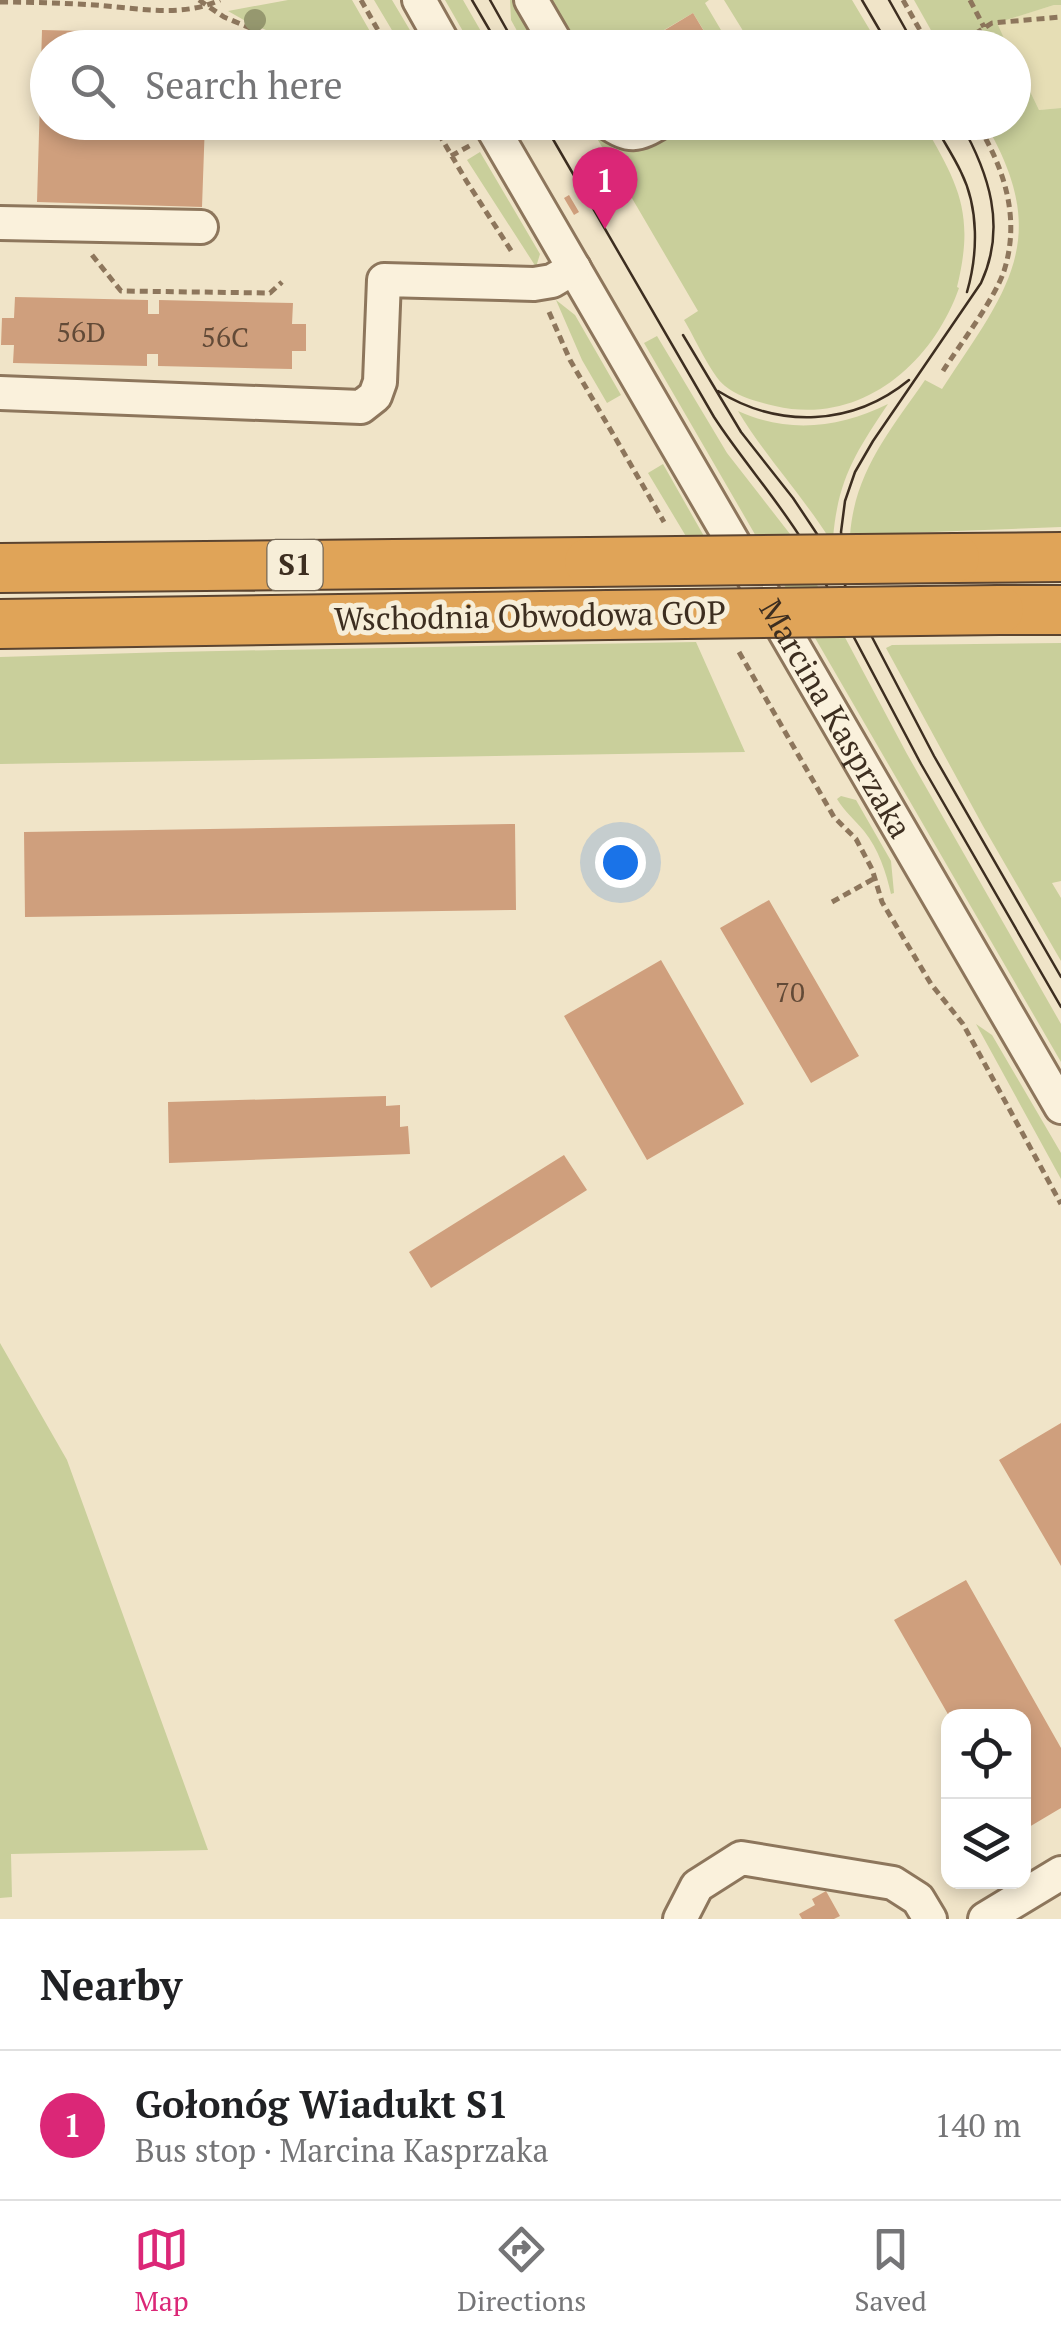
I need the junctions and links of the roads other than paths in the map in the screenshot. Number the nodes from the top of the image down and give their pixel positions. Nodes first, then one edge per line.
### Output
1 (419, 0) edge
2 (531, 0) edge
3 (436, 30) edge
4 (548, 30) edge
5 (487, 140) edge
6 (0, 223) edge
7 (201, 227) dead end
8 (574, 268) junction
9 (0, 393) edge
10 (1061, 557) edge
11 (0, 568) edge
12 (1061, 610) edge
13 (0, 624) edge
14 (1061, 1108) edge
15 (1061, 1873) edge
16 (680, 1919) edge
17 (930, 1919) edge
18 (985, 1919) edge

1 - 3 street
2 - 4 street
5 - 8 street, Marcina Kasprzaka
6 - 7 street
8 - 9 street
8 - 14 street, Marcina Kasprzaka
10 - 11 highway, Wschodnia Obwodowa GOP / S1, bridge
12 - 13 highway, Wschodnia Obwodowa GOP / S1, bridge
15 - 18 street
16 - 17 street

